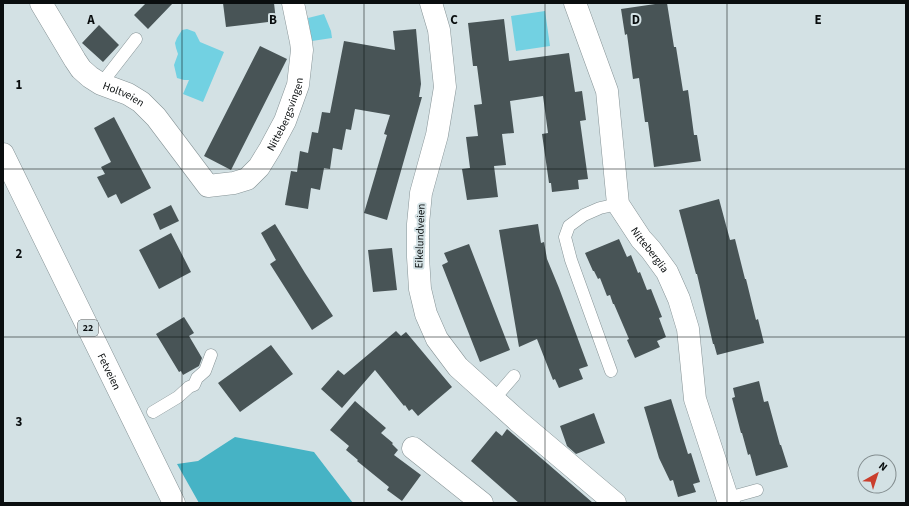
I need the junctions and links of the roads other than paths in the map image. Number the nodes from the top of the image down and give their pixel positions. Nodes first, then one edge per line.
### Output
1 (42, 3) edge
2 (293, 3) edge
3 (431, 3) edge
4 (575, 3) edge
5 (136, 39) dead end
6 (101, 84) junction
7 (3, 154) edge
8 (208, 186) joint
9 (618, 204) junction
10 (211, 355) dead end
11 (611, 371) dead end
12 (514, 376) dead end
13 (494, 399) junction
14 (152, 412) dead end
15 (413, 448) dead end
16 (757, 490) dead end
17 (728, 500) edge
18 (174, 503) edge
19 (482, 503) edge
20 (615, 503) edge

1 - 6 main road, Holtveien
2 - 8 main road, Nittebergsvingen
3 - 13 main road, Eikelundveien
4 - 9 main road, Nitteberglia
5 - 6 lane
6 - 8 main road, Holtveien
7 - 18 main road, Fetveien / 22
9 - 11 lane
9 - 17 main road, Nitteberglia
10 - 14 lane
12 - 13 lane
13 - 20 main road, Eikelundveien
15 - 19 main road
16 - 17 lane, Nitteberglia

